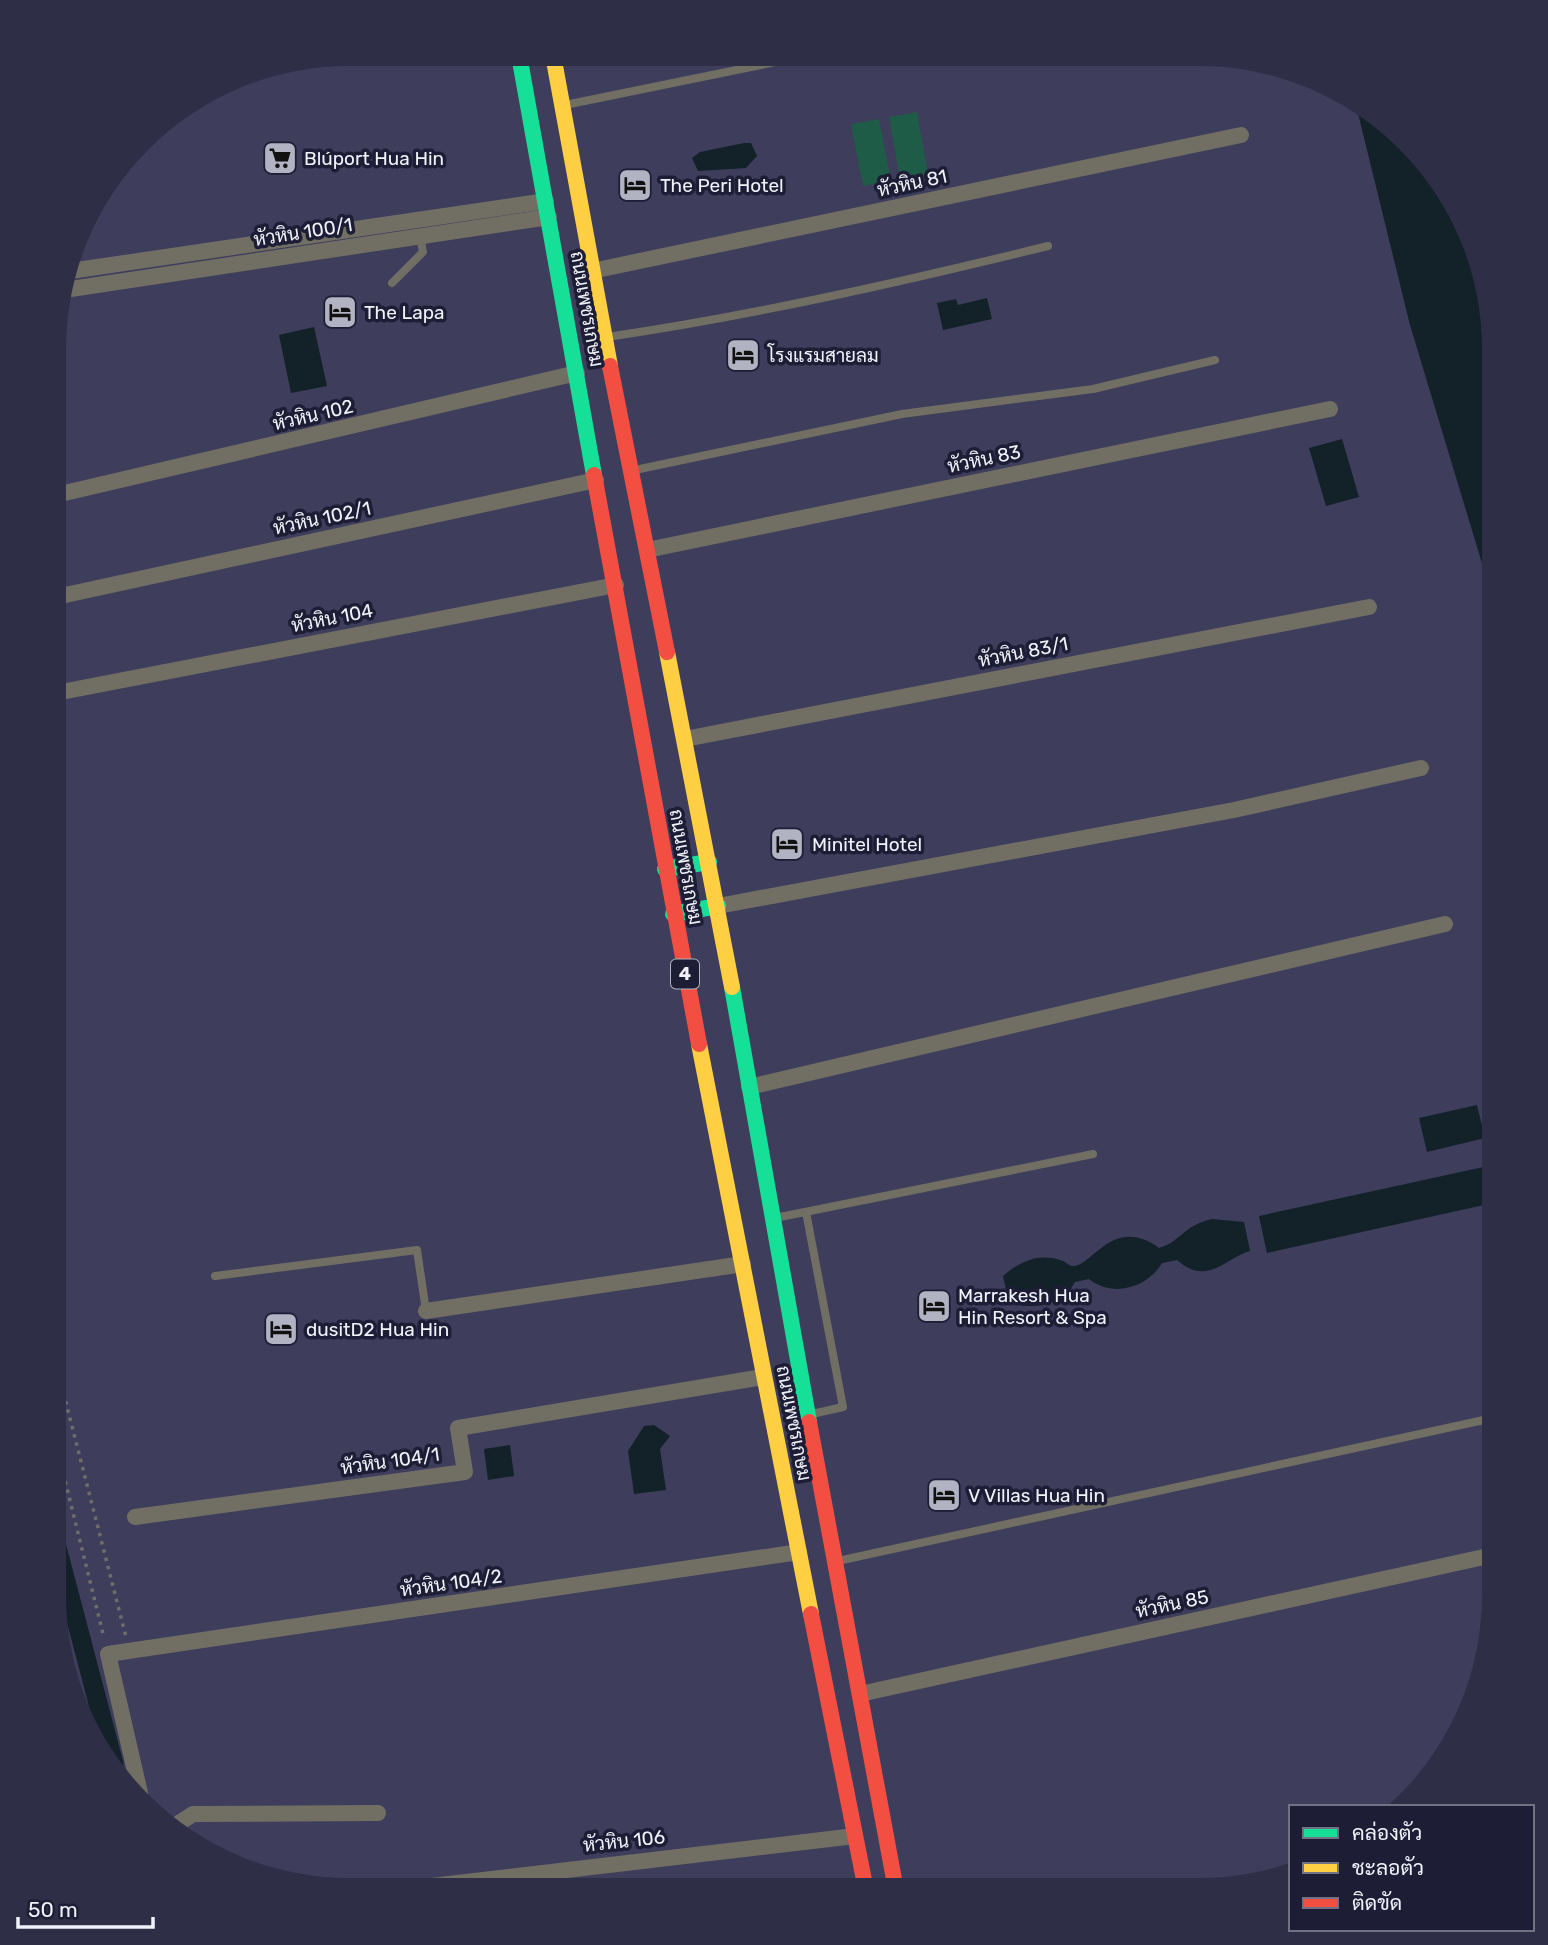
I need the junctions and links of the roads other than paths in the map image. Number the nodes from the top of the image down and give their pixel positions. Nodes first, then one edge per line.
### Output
1 (521, 66) edge
2 (555, 66) edge
3 (755, 66) edge
4 (562, 105) junction
5 (1241, 135) dead end
6 (547, 209) junction
7 (421, 236) junction
8 (1048, 246) dead end
9 (78, 270) edge
10 (592, 271) junction
11 (393, 283) dead end
12 (73, 289) edge
13 (604, 338) junction
14 (1215, 360) dead end
15 (578, 373) junction
16 (1330, 409) dead end
17 (632, 470) junction
18 (596, 480) junction
19 (66, 493) edge
20 (648, 550) junction
21 (616, 585) junction
22 (66, 595) edge
23 (1369, 607) dead end
24 (66, 691) edge
25 (685, 739) junction
26 (1421, 768) dead end
27 (709, 862) junction
28 (665, 869) junction
29 (718, 906) junction
30 (673, 914) junction
31 (1445, 924) dead end
32 (749, 1087) junction
33 (1093, 1154) dead end
34 (806, 1212) junction
35 (772, 1219) junction
36 (743, 1264) junction
37 (215, 1276) dead end
38 (426, 1311) joint
39 (763, 1377) junction
40 (809, 1415) junction
41 (1482, 1420) edge
42 (135, 1517) dead end
43 (799, 1552) junction
44 (1482, 1557) edge
45 (836, 1562) junction
46 (860, 1694) junction
47 (138, 1783) edge
48 (378, 1813) dead end
49 (180, 1822) edge
50 (855, 1836) junction
51 (500, 1878) edge
52 (864, 1878) edge
53 (894, 1878) edge

1 - 6 main road, ถนนเพชรเกษม / 4
2 - 4 main road, ถนนเพชรเกษม / 4
3 - 4 lane
4 - 10 main road, ถนนเพชรเกษม / 4
5 - 10 street, หัวหิน 81
6 - 7 street, หัวหิน 100/1
6 - 9 street, หัวหิน 100/1
6 - 15 main road, ถนนเพชรเกษม / 4
7 - 11 lane
7 - 12 street, หัวหิน 100/1
8 - 13 lane
10 - 13 main road, ถนนเพชรเกษม / 4
13 - 17 main road, ถนนเพชรเกษม / 4
14 - 17 lane
15 - 18 main road, ถนนเพชรเกษม / 4
15 - 19 street, หัวหิน 102
16 - 20 street, หัวหิน 83
17 - 20 main road, ถนนเพชรเกษม / 4
18 - 21 main road, ถนนเพชรเกษม / 4
18 - 22 street, หัวหิน 102/1
20 - 25 main road, ถนนเพชรเกษม / 4
21 - 24 street, หัวหิน 104
21 - 28 main road, ถนนเพชรเกษม / 4
23 - 25 street, หัวหิน 83/1
25 - 27 main road, ถนนเพชรเกษม / 4
26 - 29 street
27 - 28 main road
27 - 29 main road, ถนนเพชรเกษม / 4
28 - 30 main road, ถนนเพชรเกษม / 4
29 - 30 main road
29 - 32 main road, ถนนเพชรเกษม / 4
30 - 36 main road, ถนนเพชรเกษม / 4
31 - 32 street
32 - 35 main road, ถนนเพชรเกษม / 4
33 - 34 lane
34 - 35 lane
34 - 40 lane
35 - 40 main road, ถนนเพชรเกษม / 4
36 - 38 street
36 - 39 main road, ถนนเพชรเกษม / 4
37 - 38 lane
39 - 42 street, หัวหิน 104/1
39 - 43 main road, ถนนเพชรเกษม / 4
40 - 45 main road, ถนนเพชรเกษม / 4
41 - 45 lane
43 - 47 street, หัวหิน 104/2
43 - 50 main road, ถนนเพชรเกษม / 4
44 - 46 street, หัวหิน 85
45 - 46 main road, ถนนเพชรเกษม / 4
46 - 53 main road, ถนนเพชรเกษม / 4
48 - 49 street
50 - 51 street, หัวหิน 106
50 - 52 main road, ถนนเพชรเกษม / 4

